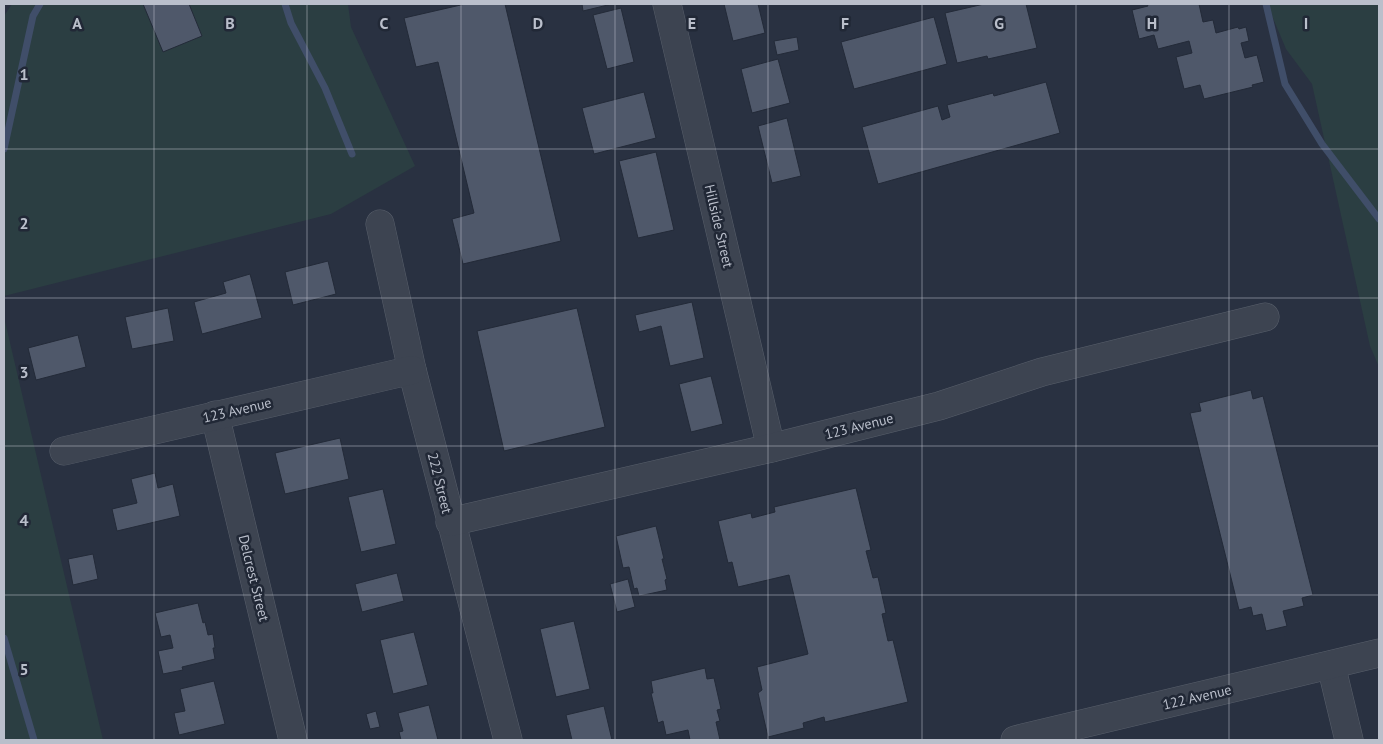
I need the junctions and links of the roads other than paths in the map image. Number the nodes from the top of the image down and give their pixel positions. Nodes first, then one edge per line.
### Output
1 (667, 4) edge
2 (380, 224) dead end
3 (1265, 317) dead end
4 (412, 370) junction
5 (215, 415) junction
6 (771, 448) junction
7 (64, 451) dead end
8 (450, 522) junction
9 (1379, 653) edge
10 (1330, 665) junction
11 (293, 740) edge
12 (508, 740) edge
13 (1015, 740) edge
14 (1349, 740) edge

1 - 6 street, Hillside Street
2 - 4 street, 222 Street
3 - 6 street, 123 Avenue
4 - 5 street, 123 Avenue
4 - 8 street, 222 Street
5 - 7 street, 123 Avenue
5 - 11 street, Delcrest Street
6 - 8 street, 123 Avenue
8 - 12 street, 222 Street
9 - 10 street, 122 Avenue
10 - 13 street, 122 Avenue
10 - 14 street

